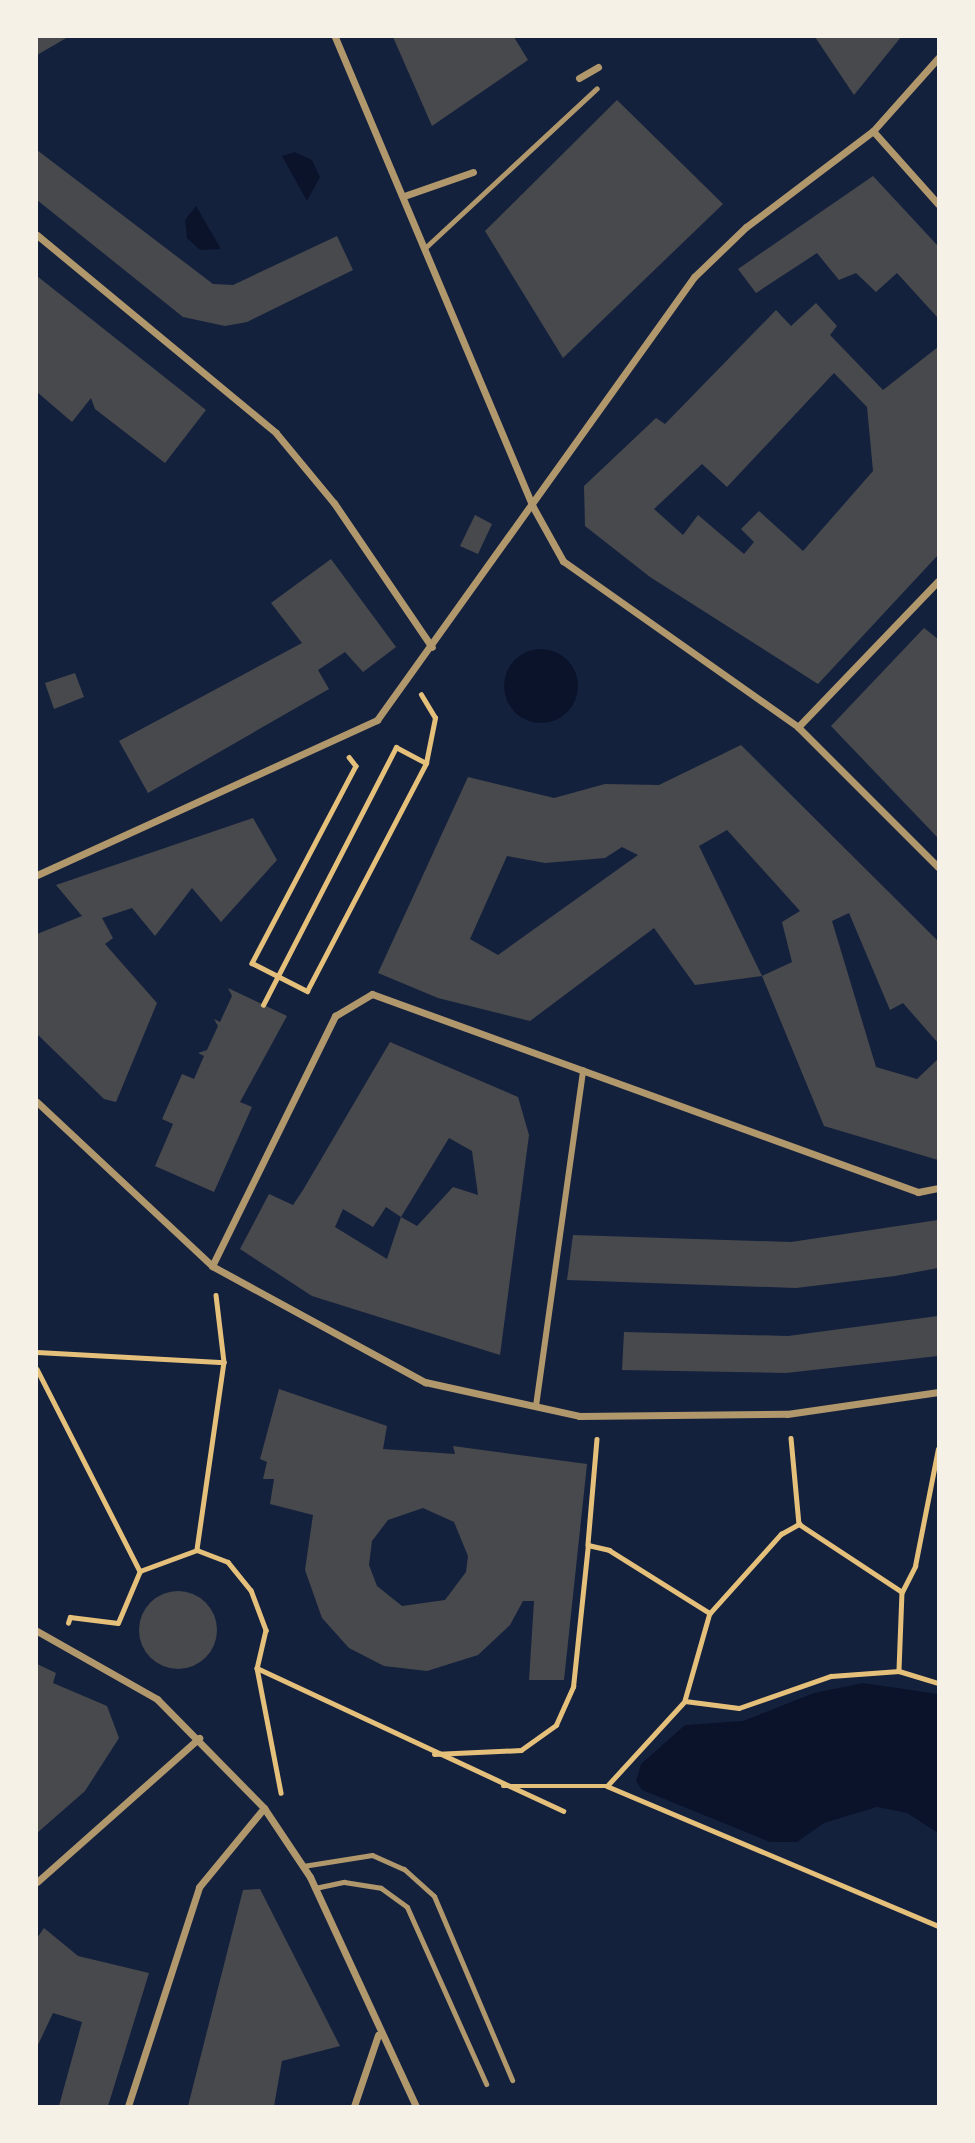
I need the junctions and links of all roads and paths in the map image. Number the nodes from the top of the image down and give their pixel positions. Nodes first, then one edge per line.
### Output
1 (335, 37) edge
2 (938, 58) edge
3 (598, 67) dead end
4 (579, 78) dead end
5 (597, 88) dead end
6 (873, 131) junction
7 (473, 172) dead end
8 (404, 196) junction
9 (938, 204) edge
10 (37, 235) edge
11 (426, 247) junction
12 (533, 507) junction
13 (938, 581) edge
14 (432, 647) junction
15 (407, 684) junction
16 (798, 727) junction
17 (337, 742) junction
18 (426, 763) junction
19 (938, 867) edge
20 (37, 875) edge
21 (277, 976) junction
22 (263, 1005) dead end
23 (583, 1070) junction
24 (37, 1101) edge
25 (938, 1188) edge
26 (212, 1266) junction
27 (37, 1352) edge
28 (224, 1362) junction
29 (37, 1368) edge
30 (938, 1392) edge
31 (536, 1406) junction
32 (787, 1413) junction
33 (599, 1416) junction
34 (938, 1449) edge
35 (799, 1524) junction
36 (588, 1545) junction
37 (197, 1550) junction
38 (140, 1571) junction
39 (902, 1592) junction
40 (710, 1613) junction
41 (37, 1631) edge
42 (59, 1642) junction
43 (257, 1668) junction
44 (900, 1671) junction
45 (938, 1683) edge
46 (685, 1701) junction
47 (199, 1738) junction
48 (431, 1754) junction
49 (503, 1786) junction
50 (607, 1786) junction
51 (264, 1808) junction
52 (563, 1811) dead end
53 (303, 1866) junction
54 (37, 1882) edge
55 (315, 1888) junction
56 (938, 1926) edge
57 (378, 2035) junction
58 (512, 2080) dead end
59 (486, 2084) dead end
60 (128, 2106) edge
61 (355, 2106) edge
62 (416, 2106) edge

1 - 8 street
2 - 6 street
3 - 4 street
5 - 11 lane
6 - 9 street
6 - 12 street
7 - 8 street
8 - 11 street
10 - 14 street
11 - 12 street
12 - 14 street
12 - 16 street
13 - 16 street
14 - 15 street
15 - 17 street
15 - 18 path
16 - 19 street
17 - 20 street
17 - 21 path
18 - 21 path
18 - 21 path
21 - 22 path
23 - 25 street
23 - 26 street
23 - 31 street
24 - 26 street
26 - 28 path
26 - 31 street
27 - 28 path
28 - 37 path
29 - 38 path
30 - 32 street
31 - 33 street
32 - 33 street
32 - 35 path
33 - 36 path
34 - 39 path
35 - 39 path
35 - 40 path
36 - 40 path
36 - 48 path
37 - 38 path
37 - 43 path
38 - 42 path
39 - 44 path
40 - 46 path
41 - 42 street
42 - 47 street
43 - 48 path
43 - 51 path
44 - 45 path
44 - 46 path
46 - 50 path
47 - 51 street
47 - 54 street
48 - 49 path
49 - 50 path
49 - 52 path
50 - 56 path
51 - 53 street
51 - 60 street
53 - 55 street
53 - 58 lane
55 - 57 street
55 - 59 lane
57 - 61 street
57 - 62 street

